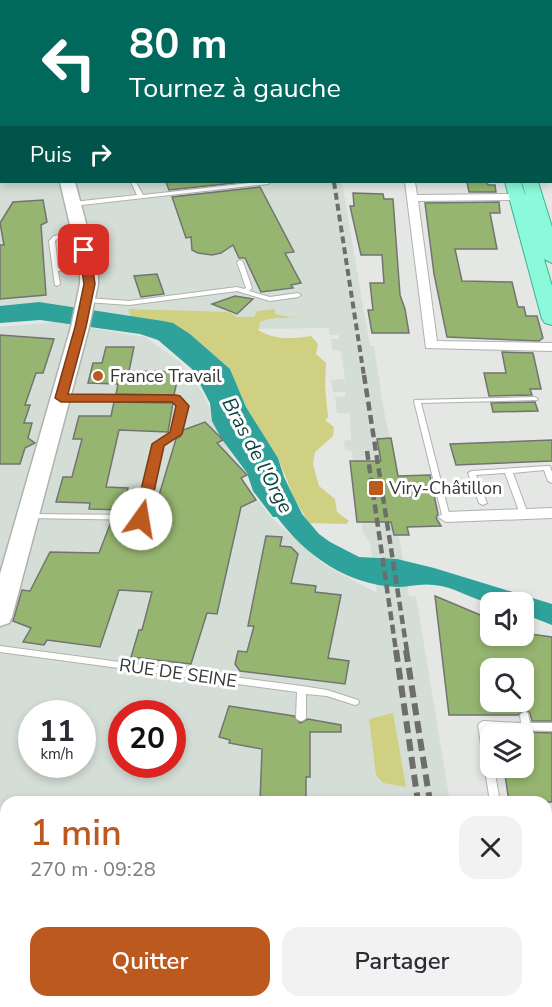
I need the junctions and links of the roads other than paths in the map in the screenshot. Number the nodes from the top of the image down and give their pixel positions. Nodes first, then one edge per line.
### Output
1 (67, 183) edge
2 (134, 183) edge
3 (259, 183) edge
4 (410, 183) edge
5 (530, 183) edge
6 (515, 190) edge
7 (141, 197) junction
8 (412, 198) junction
9 (536, 203) junction
10 (73, 204) junction
11 (548, 227) edge
12 (81, 234) junction
13 (552, 256) edge
14 (240, 262) dead end
15 (88, 267) junction
16 (55, 270) junction
17 (57, 284) dead end
18 (245, 291) junction
19 (298, 296) dead end
20 (85, 302) junction
21 (552, 319) edge
22 (552, 347) edge
23 (61, 398) junction
24 (535, 399) dead end
25 (508, 470) junction
26 (552, 482) edge
27 (483, 503) dead end
28 (552, 513) edge
29 (524, 514) junction
30 (28, 516) junction
31 (446, 517) joint
32 (0, 617) edge
33 (0, 649) edge
34 (302, 689) junction
35 (355, 702) dead end
36 (525, 715) dead end
37 (301, 718) dead end
38 (526, 724) edge
39 (534, 726) edge
40 (552, 727) edge
41 (491, 778) edge
42 (494, 796) edge

1 - 10 main road
2 - 7 lane
3 - 7 lane
4 - 8 street
5 - 9 main road
6 - 8 street
6 - 9 street
6 - 21 main road
7 - 10 lane
8 - 22 street
9 - 11 main road
10 - 12 main road
11 - 13 main road
12 - 15 main road
12 - 16 lane
14 - 18 lane
15 - 16 lane
15 - 20 main road
16 - 17 lane
18 - 19 lane
18 - 20 lane
20 - 23 main road
23 - 30 main road
23 - 30 lane
24 - 31 lane
25 - 26 lane
25 - 27 lane
25 - 29 lane
28 - 29 street
29 - 31 street
30 - 32 main road
33 - 34 lane, RUE DE SEINE
34 - 35 lane, RUE DE SEINE
34 - 37 lane
36 - 38 lane
39 - 40 lane
41 - 42 lane

